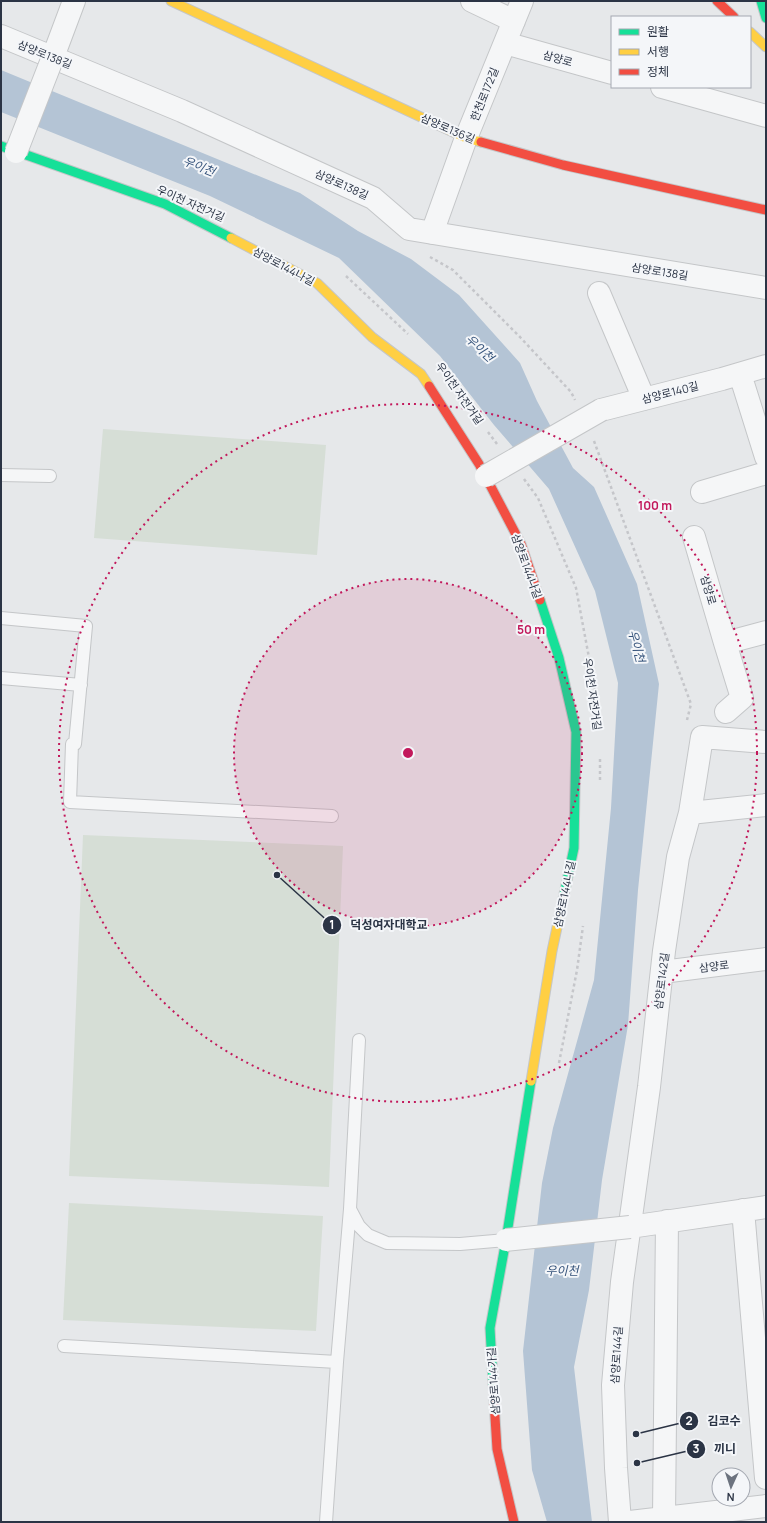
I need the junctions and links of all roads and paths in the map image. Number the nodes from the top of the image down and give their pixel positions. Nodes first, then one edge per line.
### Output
1 (74, 1) edge
2 (170, 1) edge
3 (472, 1) edge
4 (717, 1) edge
5 (761, 1) edge
6 (518, 11) edge
7 (733, 16) edge
8 (766, 18) edge
9 (751, 33) edge
10 (1, 36) edge
11 (505, 43) junction
12 (766, 47) edge
13 (53, 57) junction
14 (611, 73) edge
15 (666, 88) edge
16 (766, 116) edge
17 (466, 138) junction
18 (8, 149) edge
19 (766, 210) edge
20 (432, 233) junction
21 (341, 272) dead end
22 (766, 288) edge
23 (599, 293) dead end
24 (414, 339) dead end
25 (766, 366) edge
26 (740, 374) junction
27 (644, 398) junction
28 (486, 429) dead end
29 (500, 448) dead end
30 (766, 457) edge
31 (519, 473) dead end
32 (766, 473) edge
33 (1, 475) edge
34 (50, 476) dead end
35 (486, 476) junction
36 (702, 492) dead end
37 (694, 537) dead end
38 (1, 618) edge
39 (766, 632) edge
40 (724, 643) junction
41 (1, 678) edge
42 (81, 686) junction
43 (726, 712) dead end
44 (598, 722) dead end
45 (766, 742) edge
46 (600, 754) dead end
47 (600, 785) dead end
48 (766, 805) edge
49 (690, 813) junction
50 (332, 816) dead end
51 (583, 924) dead end
52 (766, 959) edge
53 (662, 972) junction
54 (359, 1040) dead end
55 (558, 1069) dead end
56 (766, 1207) edge
57 (350, 1209) junction
58 (743, 1210) junction
59 (667, 1221) junction
60 (630, 1227) junction
61 (506, 1240) junction
62 (64, 1346) dead end
63 (337, 1362) junction
64 (766, 1478) edge
65 (766, 1506) edge
66 (664, 1518) junction
67 (326, 1522) edge
68 (514, 1522) edge
69 (620, 1522) edge
70 (630, 1522) edge

1 - 13 street
2 - 17 street, 삼양로136길
3 - 6 street
4 - 7 street
5 - 8 street
6 - 11 street, 한천로172길
9 - 12 street
10 - 13 street, 삼양로138길
11 - 14 street, 삼양로
11 - 17 street, 한천로172길
13 - 18 street, bridge
13 - 20 street, 삼양로138길
15 - 16 street
17 - 19 street, 삼양로136길
17 - 20 street, 한천로172길
18 - 35 street, 삼양로144나길
20 - 22 street, 삼양로138길
21 - 24 path
23 - 27 street
25 - 26 street, 삼양로140길
26 - 27 street, 삼양로140길
26 - 30 street
27 - 35 street, 삼양로140길, bridge
28 - 29 path, 우이천 자전거길
31 - 44 path, 우이천 자전거길
32 - 36 street
33 - 34 lane
35 - 61 street, 삼양로144나길
37 - 40 street, 삼양로
38 - 42 lane
39 - 40 street
40 - 43 street, 삼양로
41 - 42 lane
42 - 50 lane
45 - 49 street, 삼양로142길
46 - 47 path
48 - 49 street
49 - 53 street, 삼양로142길
51 - 55 path
52 - 53 street, 삼양로
53 - 60 street, 삼양로142길
54 - 57 lane
56 - 58 street
57 - 61 lane
57 - 63 lane
58 - 59 street
58 - 64 street
59 - 60 street
59 - 66 street
60 - 61 street, bridge
60 - 69 street, 삼양로144길
61 - 68 street, 삼양로144가길
62 - 63 lane
63 - 67 lane
65 - 66 street
66 - 70 street

